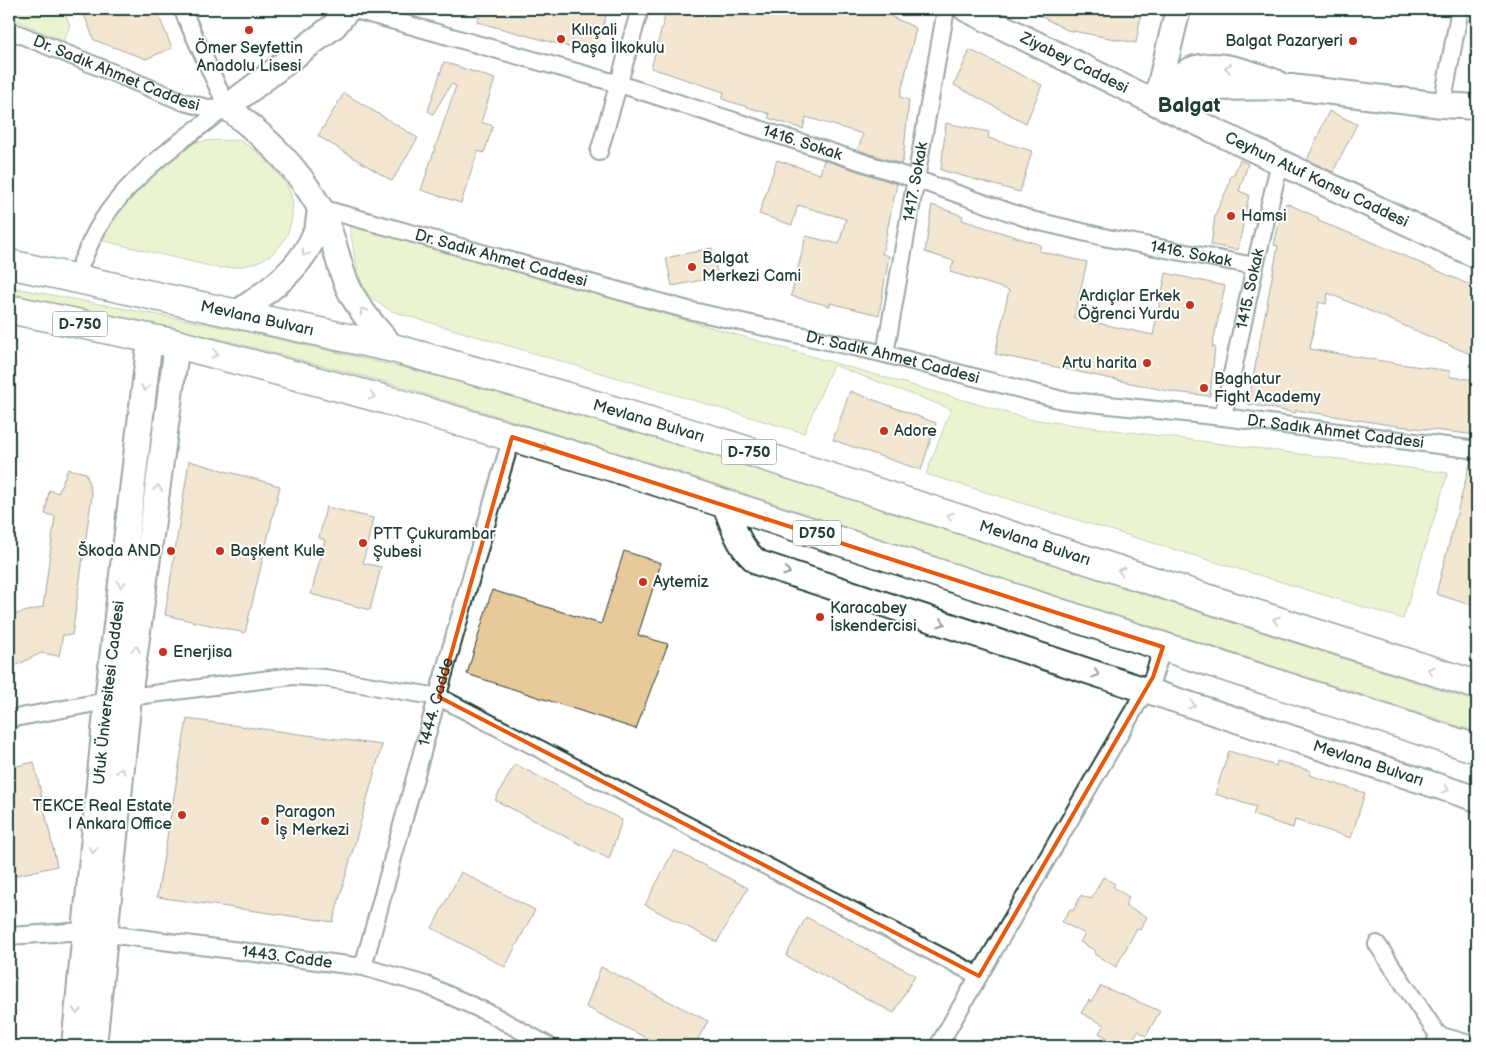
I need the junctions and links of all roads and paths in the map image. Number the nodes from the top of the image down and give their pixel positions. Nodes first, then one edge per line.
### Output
1 (182, 9) edge
2 (350, 9) edge
3 (640, 9) edge
4 (946, 9) edge
5 (966, 9) edge
6 (1178, 9) edge
7 (1460, 9) edge
8 (9, 30) edge
9 (619, 84) junction
10 (1156, 103) junction
11 (1442, 105) junction
12 (227, 107) junction
13 (1477, 107) edge
14 (599, 152) dead end
15 (1280, 162) junction
16 (915, 179) junction
17 (320, 208) junction
18 (1477, 256) edge
19 (9, 264) edge
20 (1255, 266) junction
21 (75, 278) junction
22 (9, 309) edge
23 (237, 313) junction
24 (150, 339) junction
25 (177, 344) junction
26 (394, 348) junction
27 (885, 354) junction
28 (1223, 417) junction
29 (512, 437) junction
30 (1477, 450) edge
31 (724, 502) junction
32 (1163, 647) junction
33 (1477, 685) edge
34 (1146, 690) junction
35 (439, 698) junction
36 (118, 699) junction
37 (9, 719) edge
38 (1477, 749) edge
39 (1477, 799) edge
40 (95, 932) junction
41 (9, 936) edge
42 (1377, 944) dead end
43 (363, 968) junction
44 (979, 976) junction
45 (1436, 1041) edge
46 (74, 1046) edge
47 (94, 1046) edge
48 (548, 1046) edge
49 (938, 1046) edge
50 (1477, 1046) edge

1 - 12 street
2 - 9 street, 1416. Sokak
2 - 12 main road
3 - 9 street
4 - 16 street, 1417. Sokak
5 - 10 main road, Ziyabey Caddesi
6 - 10 main road
7 - 11 street
8 - 12 street, Dr. Sadık Ahmet Caddesi
9 - 14 street
9 - 16 street, 1416. Sokak
10 - 11 main road
10 - 15 main road, Ceyhun Atuf Kansu Caddesi
11 - 13 main road
12 - 17 main road
12 - 21 street
15 - 18 main road, Ceyhun Atuf Kansu Caddesi
15 - 20 street, 1415. Sokak
16 - 20 street, 1416. Sokak
16 - 27 street, 1417. Sokak
17 -> 23 main road
26 -> 17 main road
17 - 27 street, Dr. Sadık Ahmet Caddesi
19 - 21 highway, Mevlana Bulvarı / D-750
20 - 28 street, 1415. Sokak
21 - 23 highway, Mevlana Bulvarı / D-750
22 - 24 highway, D-750
23 - 26 highway, Mevlana Bulvarı / D-750
24 - 25 highway, D750
24 -> 36 main road, Ufuk Üniversitesi Caddesi
25 -> 29 highway, D750
36 -> 25 main road, Ufuk Üniversitesi Caddesi
33 -> 26 highway, Mevlana Bulvarı / D-750
27 - 28 street, Dr. Sadık Ahmet Caddesi
28 - 30 street, Dr. Sadık Ahmet Caddesi
29 -> 31 highway, D750
29 - 35 street, 1444. Cadde
31 -> 32 highway, D750
31 -> 34 main road, Mevlana Bulvarı
32 - 34 street
32 - 38 highway, D750
34 -> 39 main road, Mevlana Bulvarı
34 - 44 street
35 - 36 street
35 - 43 street, 1444. Cadde
35 - 44 street
36 - 37 street
36 - 40 main road, Ufuk Üniversitesi Caddesi
40 - 41 street, 1443. Cadde
40 - 43 street, 1443. Cadde
40 -> 46 main road, Ufuk Üniversitesi Caddesi
40 - 47 main road, Ufuk Üniversitesi Caddesi
42 - 45 street
43 - 48 street, 1443. Cadde
44 - 49 street
45 - 50 street

